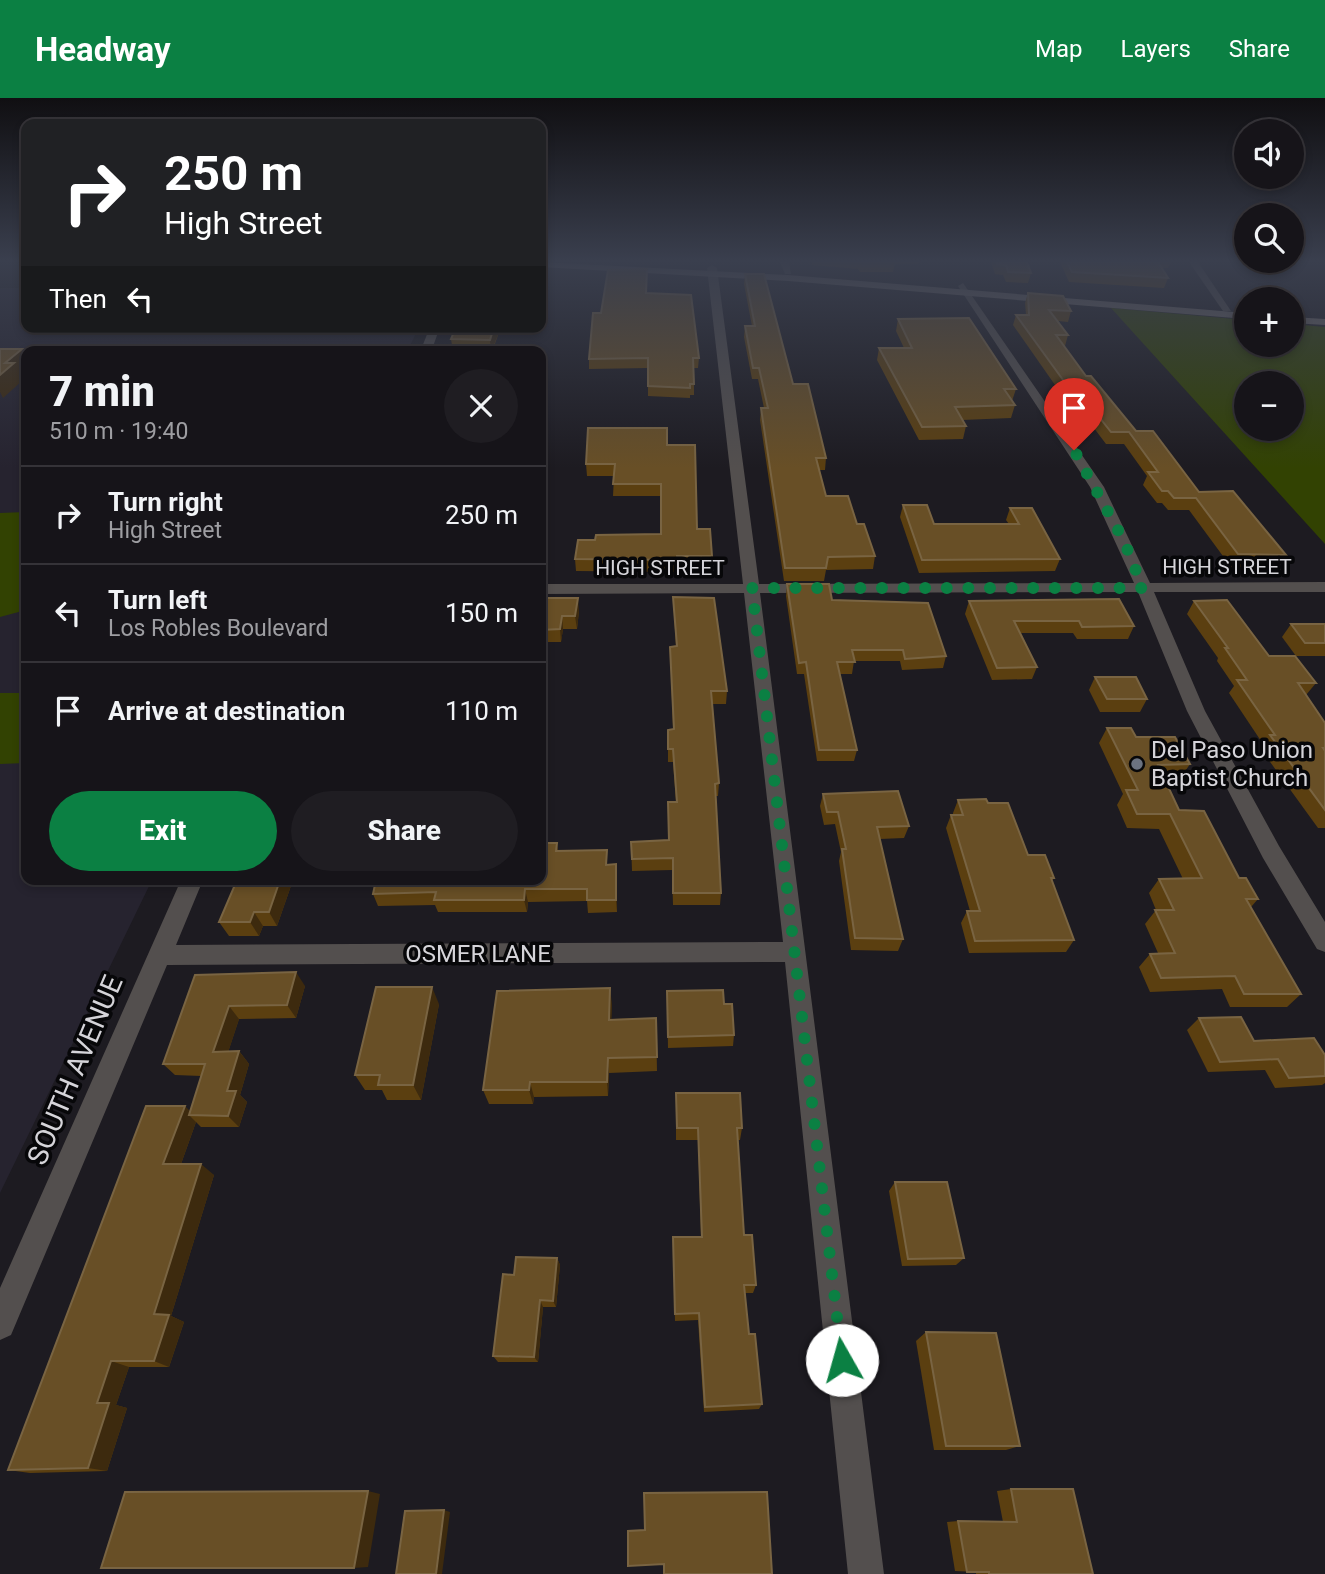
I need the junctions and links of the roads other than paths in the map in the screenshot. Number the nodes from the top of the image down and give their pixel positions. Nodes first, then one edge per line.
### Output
1 (720, 331) edge
2 (993, 331) edge
3 (1325, 587) edge
4 (752, 588) junction
5 (1143, 588) junction
6 (546, 589) edge
7 (190, 885) edge
8 (1325, 942) edge
9 (796, 952) junction
10 (159, 955) junction
11 (0, 1324) edge
12 (866, 1574) edge

1 - 4 street
2 - 5 street
3 - 5 street, HIGH STREET
4 - 5 street, HIGH STREET
4 - 6 street, HIGH STREET
4 - 9 street
5 - 8 street
7 - 10 street, SOUTH AVENUE
9 - 10 street, OSMER LANE
9 - 12 street
10 - 11 street, SOUTH AVENUE

